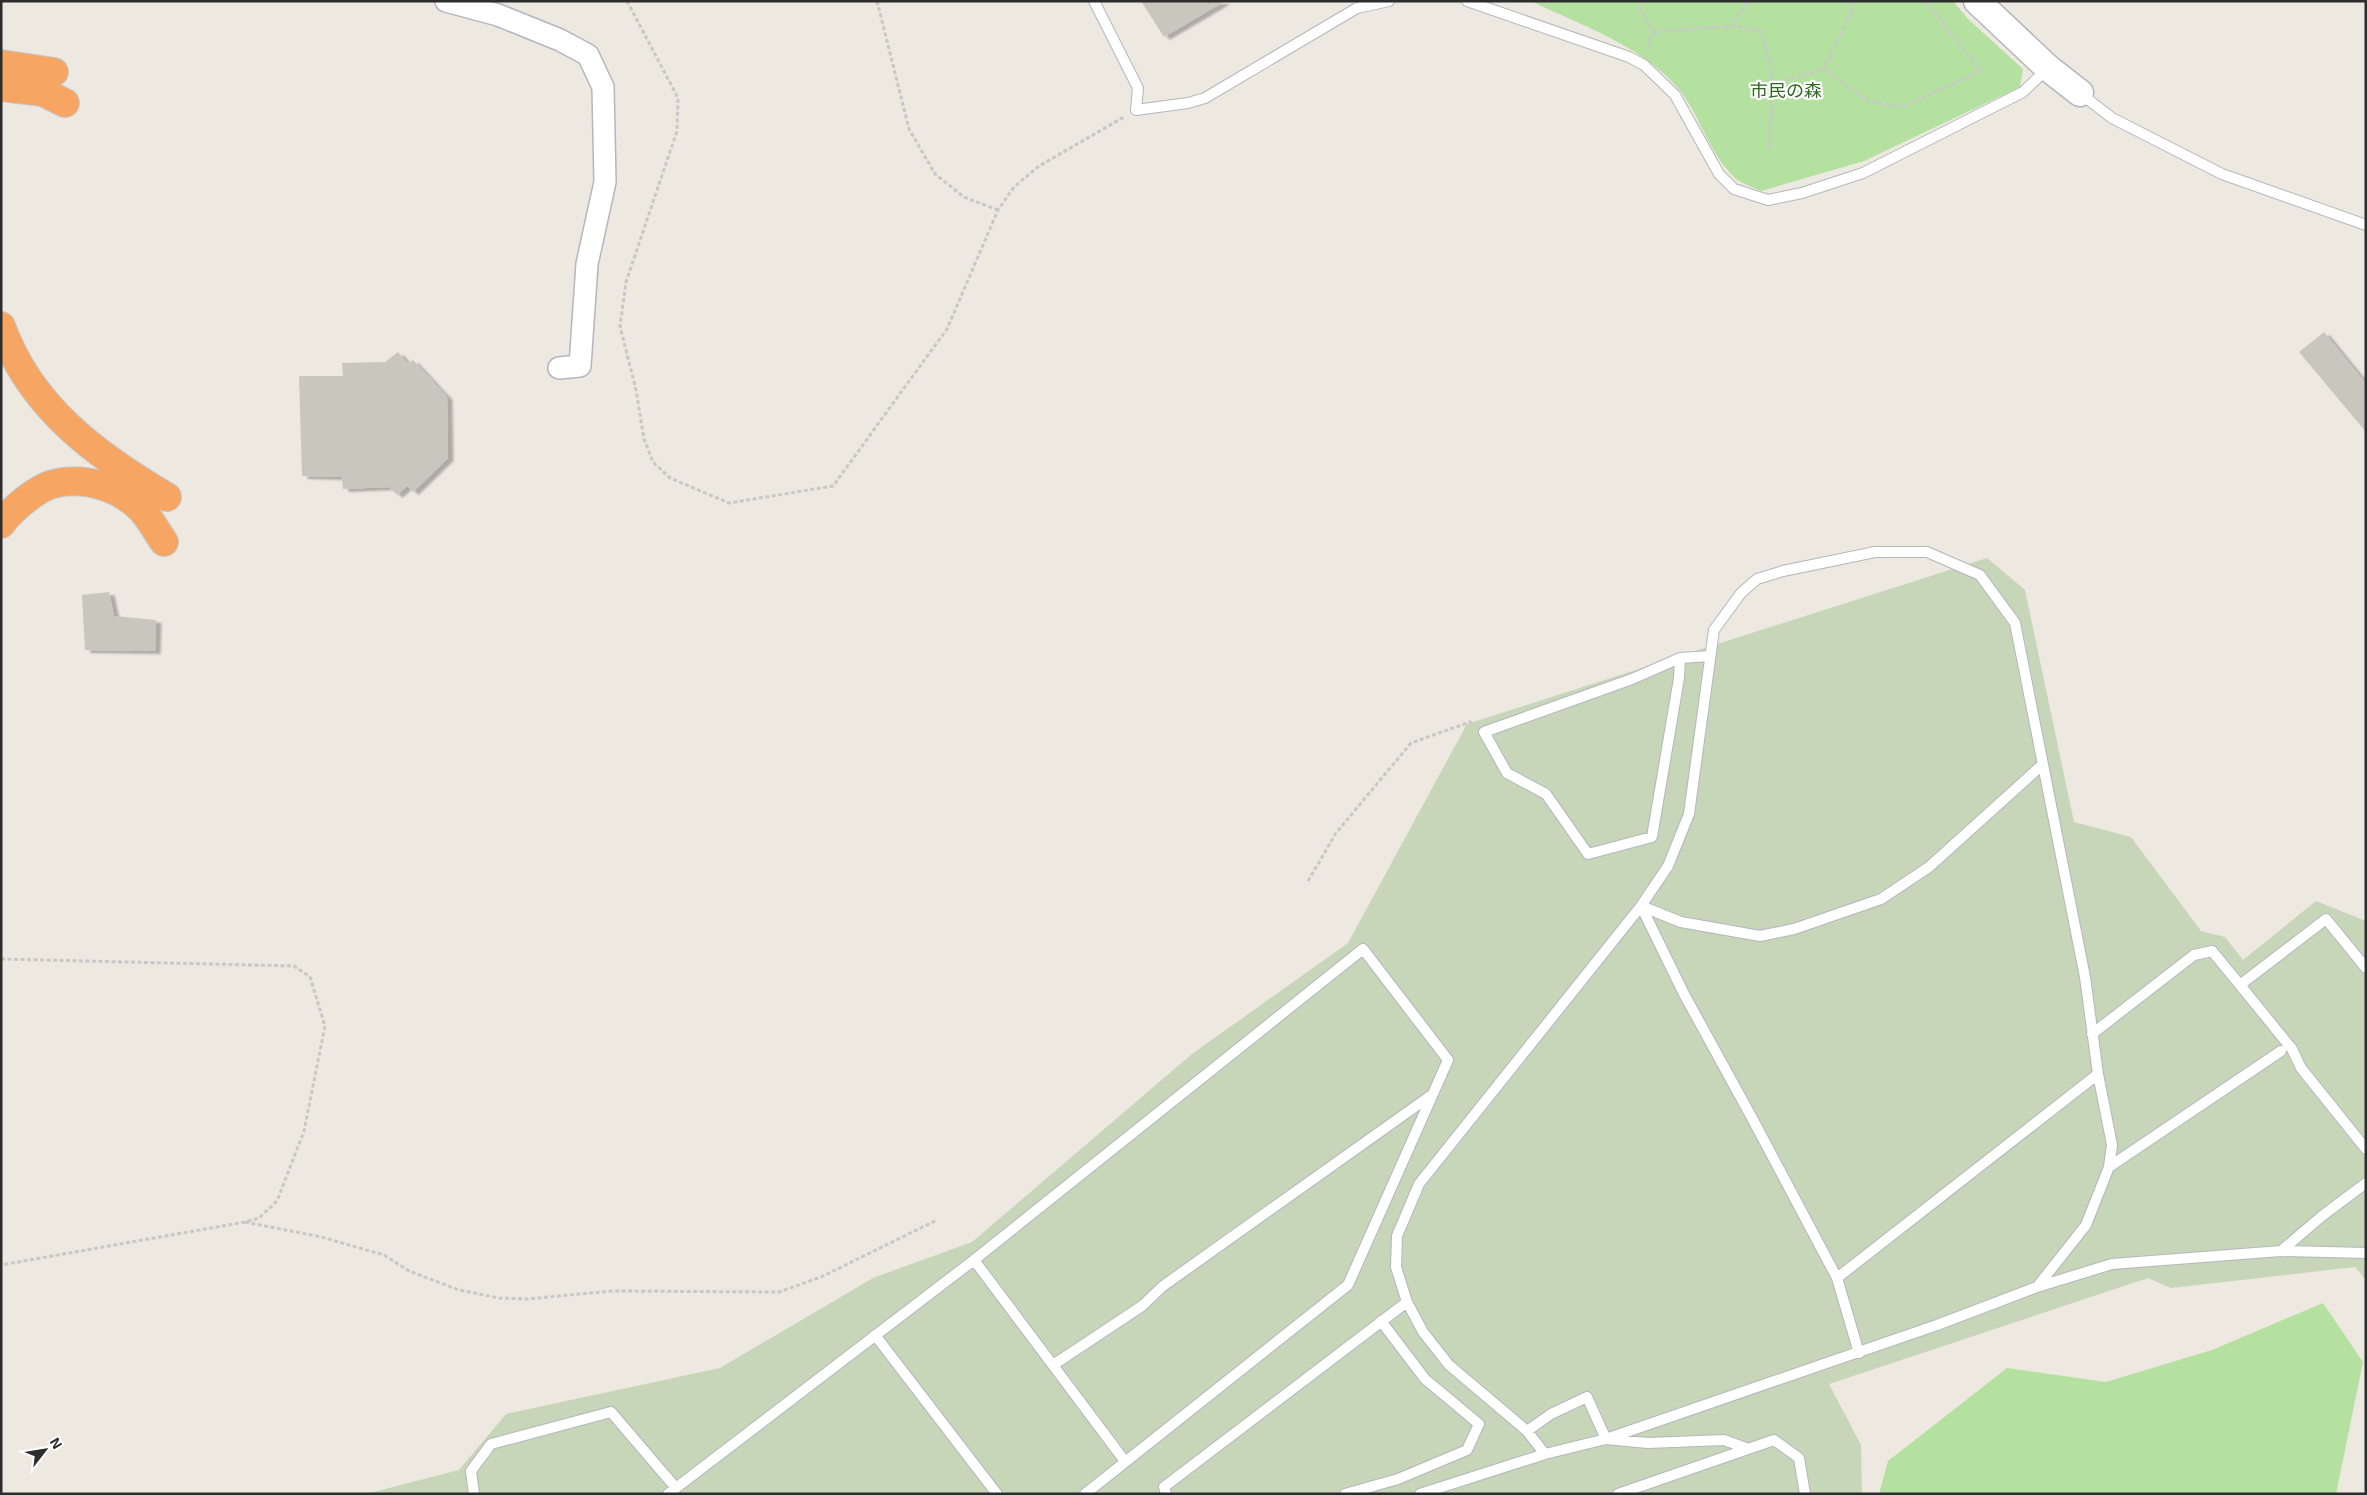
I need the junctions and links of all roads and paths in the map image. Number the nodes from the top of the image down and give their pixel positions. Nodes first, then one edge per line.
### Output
1 (446, 1) edge
2 (627, 1) edge
3 (877, 1) edge
4 (1094, 1) edge
5 (1389, 1) edge
6 (1467, 1) edge
7 (1643, 1) edge
8 (1748, 1) edge
9 (1850, 1) edge
10 (1925, 1) edge
11 (1977, 1) edge
12 (1732, 26) junction
13 (1652, 32) junction
14 (1, 64) edge
15 (1644, 65) junction
16 (1824, 68) junction
17 (2048, 68) junction
18 (54, 72) dead end
19 (1772, 84) junction
20 (1, 87) edge
21 (2080, 93) joint
22 (65, 103) dead end
23 (1136, 110) junction
24 (1770, 149) dead end
25 (998, 210) junction
26 (2366, 225) edge
27 (1, 326) edge
28 (559, 368) dead end
29 (167, 497) dead end
30 (1, 524) edge
31 (164, 542) dead end
32 (1710, 656) junction
33 (1680, 658) junction
34 (1484, 732) junction
35 (2042, 765) junction
36 (1308, 881) dead end
37 (1641, 906) junction
38 (1, 959) edge
39 (2366, 968) edge
40 (2240, 985) junction
41 (2092, 1034) junction
42 (2281, 1052) dead end
43 (2098, 1074) junction
44 (1433, 1094) junction
45 (2366, 1149) edge
46 (2109, 1167) junction
47 (2366, 1183) edge
48 (937, 1220) dead end
49 (245, 1222) junction
50 (2281, 1251) junction
51 (2366, 1253) edge
52 (974, 1260) junction
53 (1, 1264) edge
54 (1837, 1278) junction
55 (2036, 1288) junction
56 (1407, 1302) junction
57 (1381, 1321) junction
58 (875, 1335) junction
59 (1858, 1353) junction
60 (1053, 1365) junction
61 (1527, 1431) junction
62 (1606, 1438) junction
63 (1746, 1448) junction
64 (1545, 1454) junction
65 (1124, 1460) junction
66 (672, 1491) edge
67 (474, 1494) edge
68 (997, 1494) edge
69 (1085, 1494) edge
70 (1166, 1494) edge
71 (1345, 1494) edge
72 (1420, 1494) edge
73 (1618, 1494) edge
74 (1805, 1494) edge

1 - 28 street
2 - 25 path
3 - 25 path
4 - 23 lane
5 - 23 lane
6 - 15 lane
7 - 13 path
8 - 12 path
9 - 16 path
10 - 16 path
11 - 17 street
12 - 13 path
12 - 19 path
13 - 15 path
14 - 18 highway
15 - 17 lane
16 - 19 path
17 - 21 street
19 - 24 path
20 - 22 highway
21 - 26 lane
23 - 25 path
27 - 29 highway
30 - 31 highway
32 - 33 lane
32 - 35 lane
32 - 37 lane
33 - 34 lane
33 - 34 lane
34 - 36 path
35 - 37 lane
35 - 41 lane
37 - 54 lane
37 - 56 lane
38 - 49 path
39 - 40 lane
40 - 41 lane
40 - 45 lane
41 - 43 lane
42 - 46 lane
43 - 46 lane
43 - 54 lane
44 - 52 lane
44 - 60 lane
44 - 65 lane
46 - 55 lane
47 - 50 lane
48 - 49 path
49 - 53 path
50 - 51 lane
50 - 55 lane
52 - 58 lane
52 - 60 lane
54 - 59 lane
55 - 59 lane
56 - 57 lane
56 - 61 lane
57 - 70 lane
57 - 71 lane
58 - 66 lane
58 - 68 lane
59 - 62 lane
60 - 65 lane
61 - 62 lane
61 - 64 lane
62 - 63 lane
62 - 64 lane
63 - 73 lane
63 - 74 lane
64 - 72 lane
65 - 69 lane
66 - 67 lane

